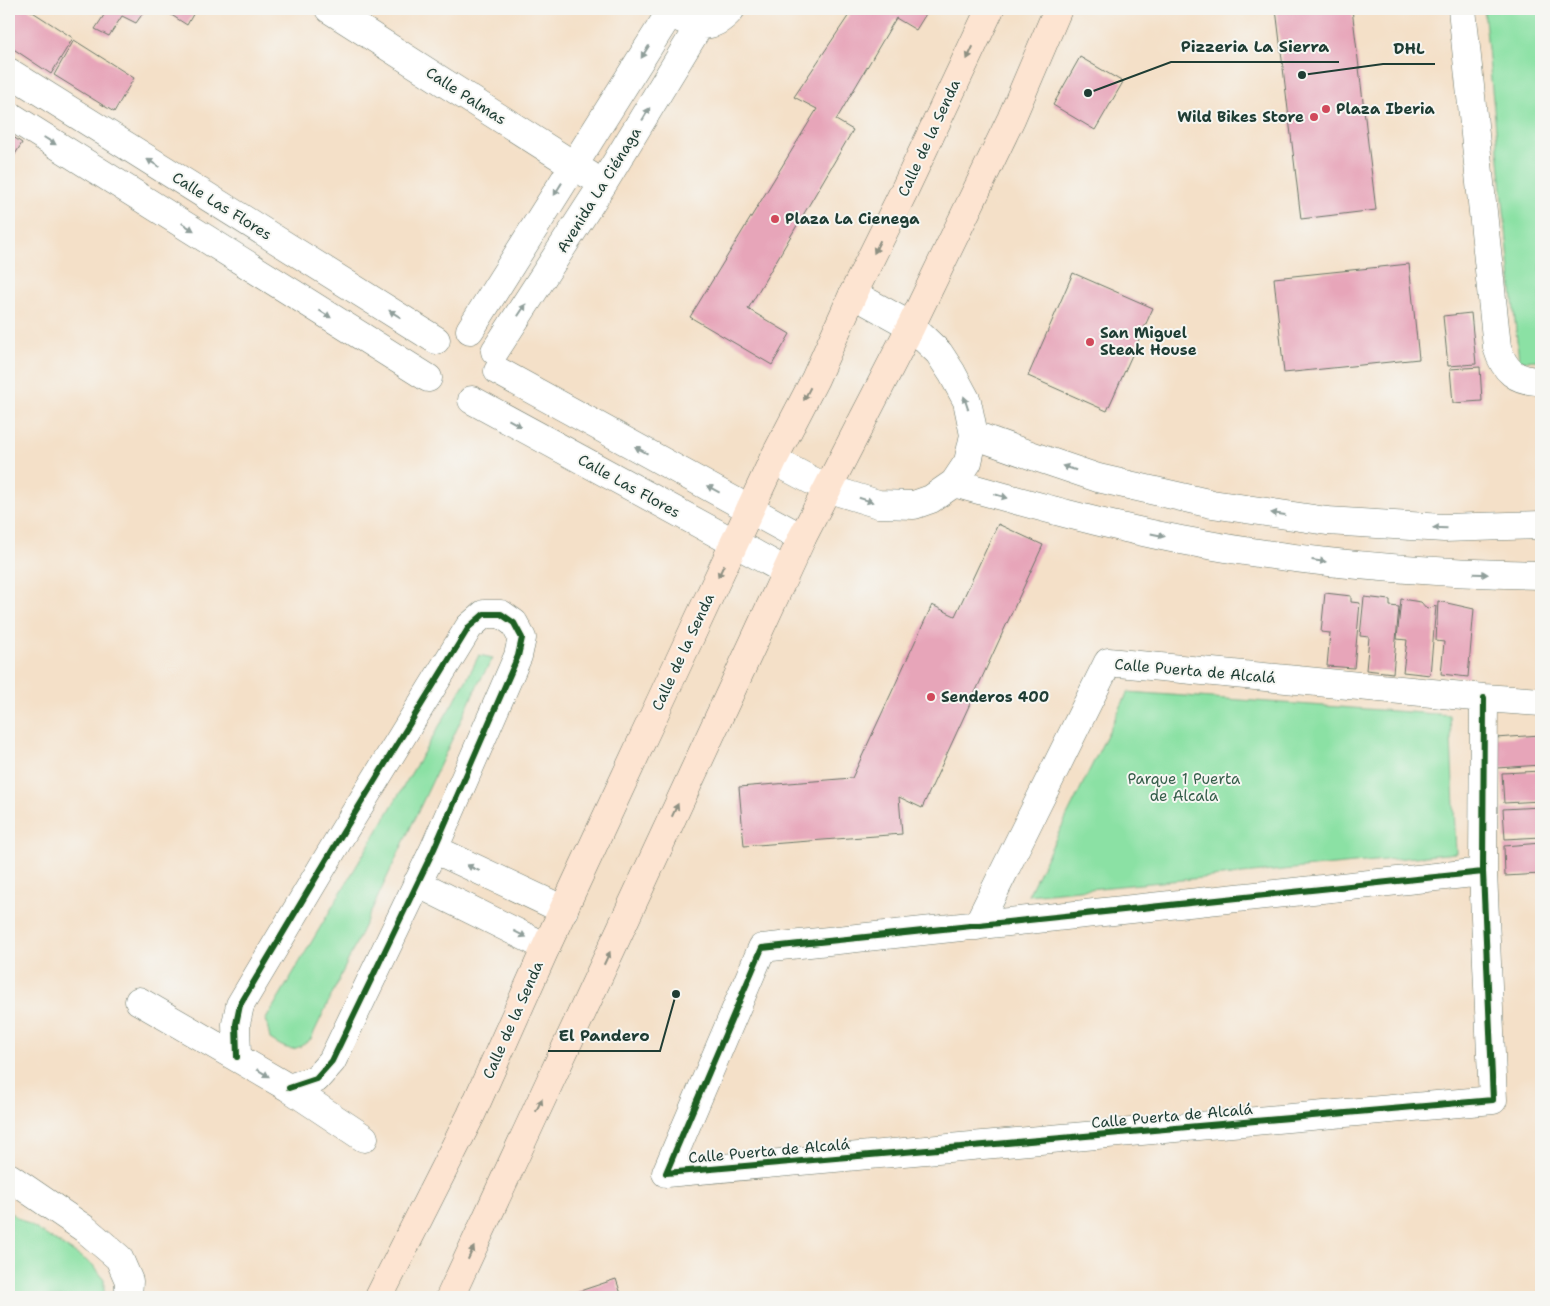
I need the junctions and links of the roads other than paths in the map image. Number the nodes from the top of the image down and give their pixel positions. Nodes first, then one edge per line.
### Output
1 (329, 9) edge
2 (731, 9) edge
3 (990, 9) edge
4 (1058, 9) edge
5 (1462, 9) edge
6 (670, 10) edge
7 (699, 26) junction
8 (9, 72) edge
9 (9, 115) edge
10 (573, 165) junction
11 (604, 184) junction
12 (853, 294) junction
13 (911, 326) junction
14 (470, 330) junction
15 (436, 340) junction
16 (497, 361) junction
17 (428, 378) junction
18 (1541, 382) edge
19 (472, 400) junction
20 (974, 435) junction
21 (773, 460) junction
22 (1098, 478) junction
23 (954, 483) junction
24 (826, 488) junction
25 (750, 510) junction
26 (1088, 520) junction
27 (1541, 525) edge
28 (802, 538) junction
29 (735, 543) junction
30 (786, 571) junction
31 (1541, 575) edge
32 (1484, 698) junction
33 (1541, 702) edge
34 (434, 849) junction
35 (1483, 872) junction
36 (417, 883) junction
37 (564, 910) junction
38 (977, 926) junction
39 (546, 946) junction
40 (138, 1001) dead end
41 (237, 1057) junction
42 (289, 1088) junction
43 (364, 1138) dead end
44 (9, 1177) edge
45 (128, 1297) edge
46 (380, 1297) edge
47 (450, 1297) edge

1 - 10 street, Calle Palmas
2 - 7 street
3 -> 12 main road, Calle de la Senda
4 - 13 main road
5 - 18 street
6 - 7 street
6 -> 10 street
11 -> 7 street, Avenida La Ciénaga
15 -> 8 street, Calle Las Flores
9 -> 17 street
10 - 11 street, Calle Palmas
10 -> 14 street
16 -> 11 street, Avenida La Ciénaga
12 - 13 street
12 -> 21 main road, Calle de la Senda
20 -> 13 street
13 - 24 main road
14 - 15 street
14 - 16 street
15 - 17 street
16 - 19 street
25 -> 16 street
17 - 19 street
19 -> 29 street, Calle Las Flores
22 -> 20 street
20 - 23 street
21 - 24 street
21 - 25 main road, Calle de la Senda
22 - 26 street
27 -> 22 street
24 -> 23 street
23 -> 26 street
24 - 28 main road
25 - 28 street
25 - 29 main road, Calle de la Senda
26 -> 31 street
28 - 30 main road
29 - 30 street, Calle Las Flores
29 -> 37 main road, Calle de la Senda
47 -> 30 main road
32 - 33 street, Calle Puerta de Alcalá
32 - 35 street, Calle Puerta de Alcalá
32 - 38 street, Calle Puerta de Alcalá
34 - 36 street
37 -> 34 street
34 - 41 street
35 - 38 street, Calle Puerta de Alcalá
35 - 38 street, Calle Puerta de Alcalá
36 -> 39 street
36 - 42 street
37 - 39 main road, Calle de la Senda
39 - 46 main road, Calle de la Senda
40 - 41 street
41 -> 42 street
42 - 43 street
44 - 45 street

